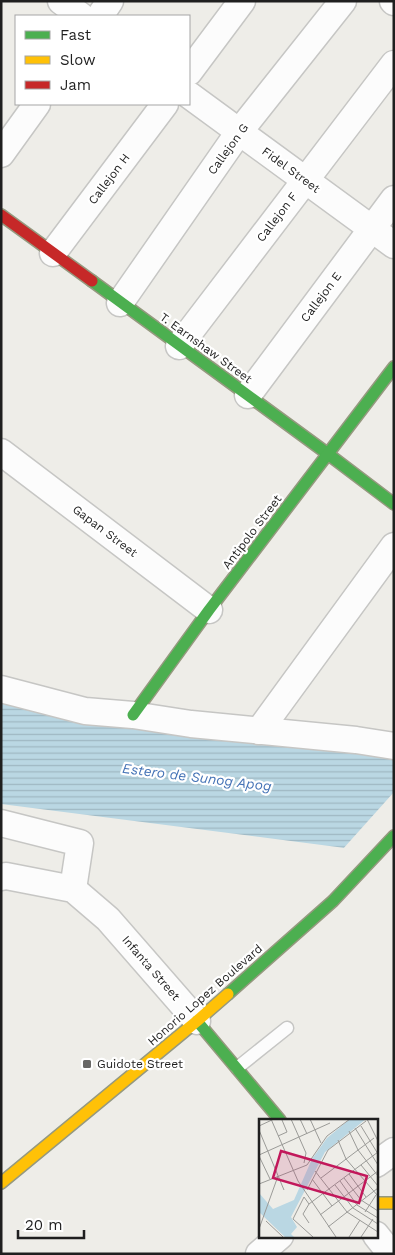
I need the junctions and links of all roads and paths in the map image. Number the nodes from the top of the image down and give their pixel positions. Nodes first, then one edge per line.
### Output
1 (61, 1) edge
2 (110, 1) edge
3 (242, 1) edge
4 (343, 1) edge
5 (80, 15) edge
6 (101, 15) edge
7 (394, 64) edge
8 (190, 71) edge
9 (190, 97) edge
10 (36, 105) edge
11 (164, 105) edge
12 (239, 132) junction
13 (1, 154) edge
14 (305, 180) junction
15 (394, 199) edge
16 (1, 215) edge
17 (371, 229) junction
18 (394, 245) edge
19 (53, 254) junction
20 (120, 303) junction
21 (179, 346) junction
22 (394, 367) edge
23 (248, 395) junction
24 (1, 452) edge
25 (328, 454) junction
26 (394, 504) edge
27 (394, 546) edge
28 (209, 610) junction
29 (1, 689) edge
30 (133, 714) junction
31 (259, 731) junction
32 (394, 746) edge
33 (1, 823) edge
34 (394, 836) edge
35 (1, 877) edge
36 (74, 889) junction
37 (197, 1021) junction
38 (287, 1028) dead end
39 (237, 1068) junction
40 (279, 1119) edge
41 (394, 1151) edge
42 (378, 1163) edge
43 (1, 1183) edge
44 (378, 1203) edge
45 (394, 1203) edge
46 (278, 1238) edge
47 (378, 1238) edge
48 (259, 1254) edge
49 (392, 1254) edge

1 - 5 street
2 - 6 street
3 - 8 street
4 - 12 street, Callejon G
7 - 14 street, Callejon F
9 - 12 street, Fidel Street
10 - 13 street
11 - 19 street, Callejon H
12 - 14 street, Fidel Street
12 - 20 street, Callejon G
14 - 17 street, Fidel Street
14 - 21 street, Callejon F
15 - 17 street, Callejon E
16 - 19 street, T. Earnshaw Street
17 - 18 street, Fidel Street
17 - 23 street, Callejon E
19 - 20 street, T. Earnshaw Street
20 - 21 street, T. Earnshaw Street
21 - 23 street, T. Earnshaw Street
22 - 25 street, Antipolo Street
23 - 25 street, T. Earnshaw Street
24 - 28 street, Gapan Street
25 - 26 street, T. Earnshaw Street
25 - 28 street, Antipolo Street
27 - 31 street
28 - 30 street, Antipolo Street
29 - 30 street
30 - 31 street
31 - 32 street
33 - 36 street
34 - 37 street, Honorio Lopez Boulevard
35 - 36 street
36 - 37 street, Infanta Street
37 - 39 street, Infanta Street
37 - 43 street, Honorio Lopez Boulevard
38 - 39 lane
39 - 40 street, Infanta Street
41 - 42 street
44 - 45 street
46 - 48 street
47 - 49 street

